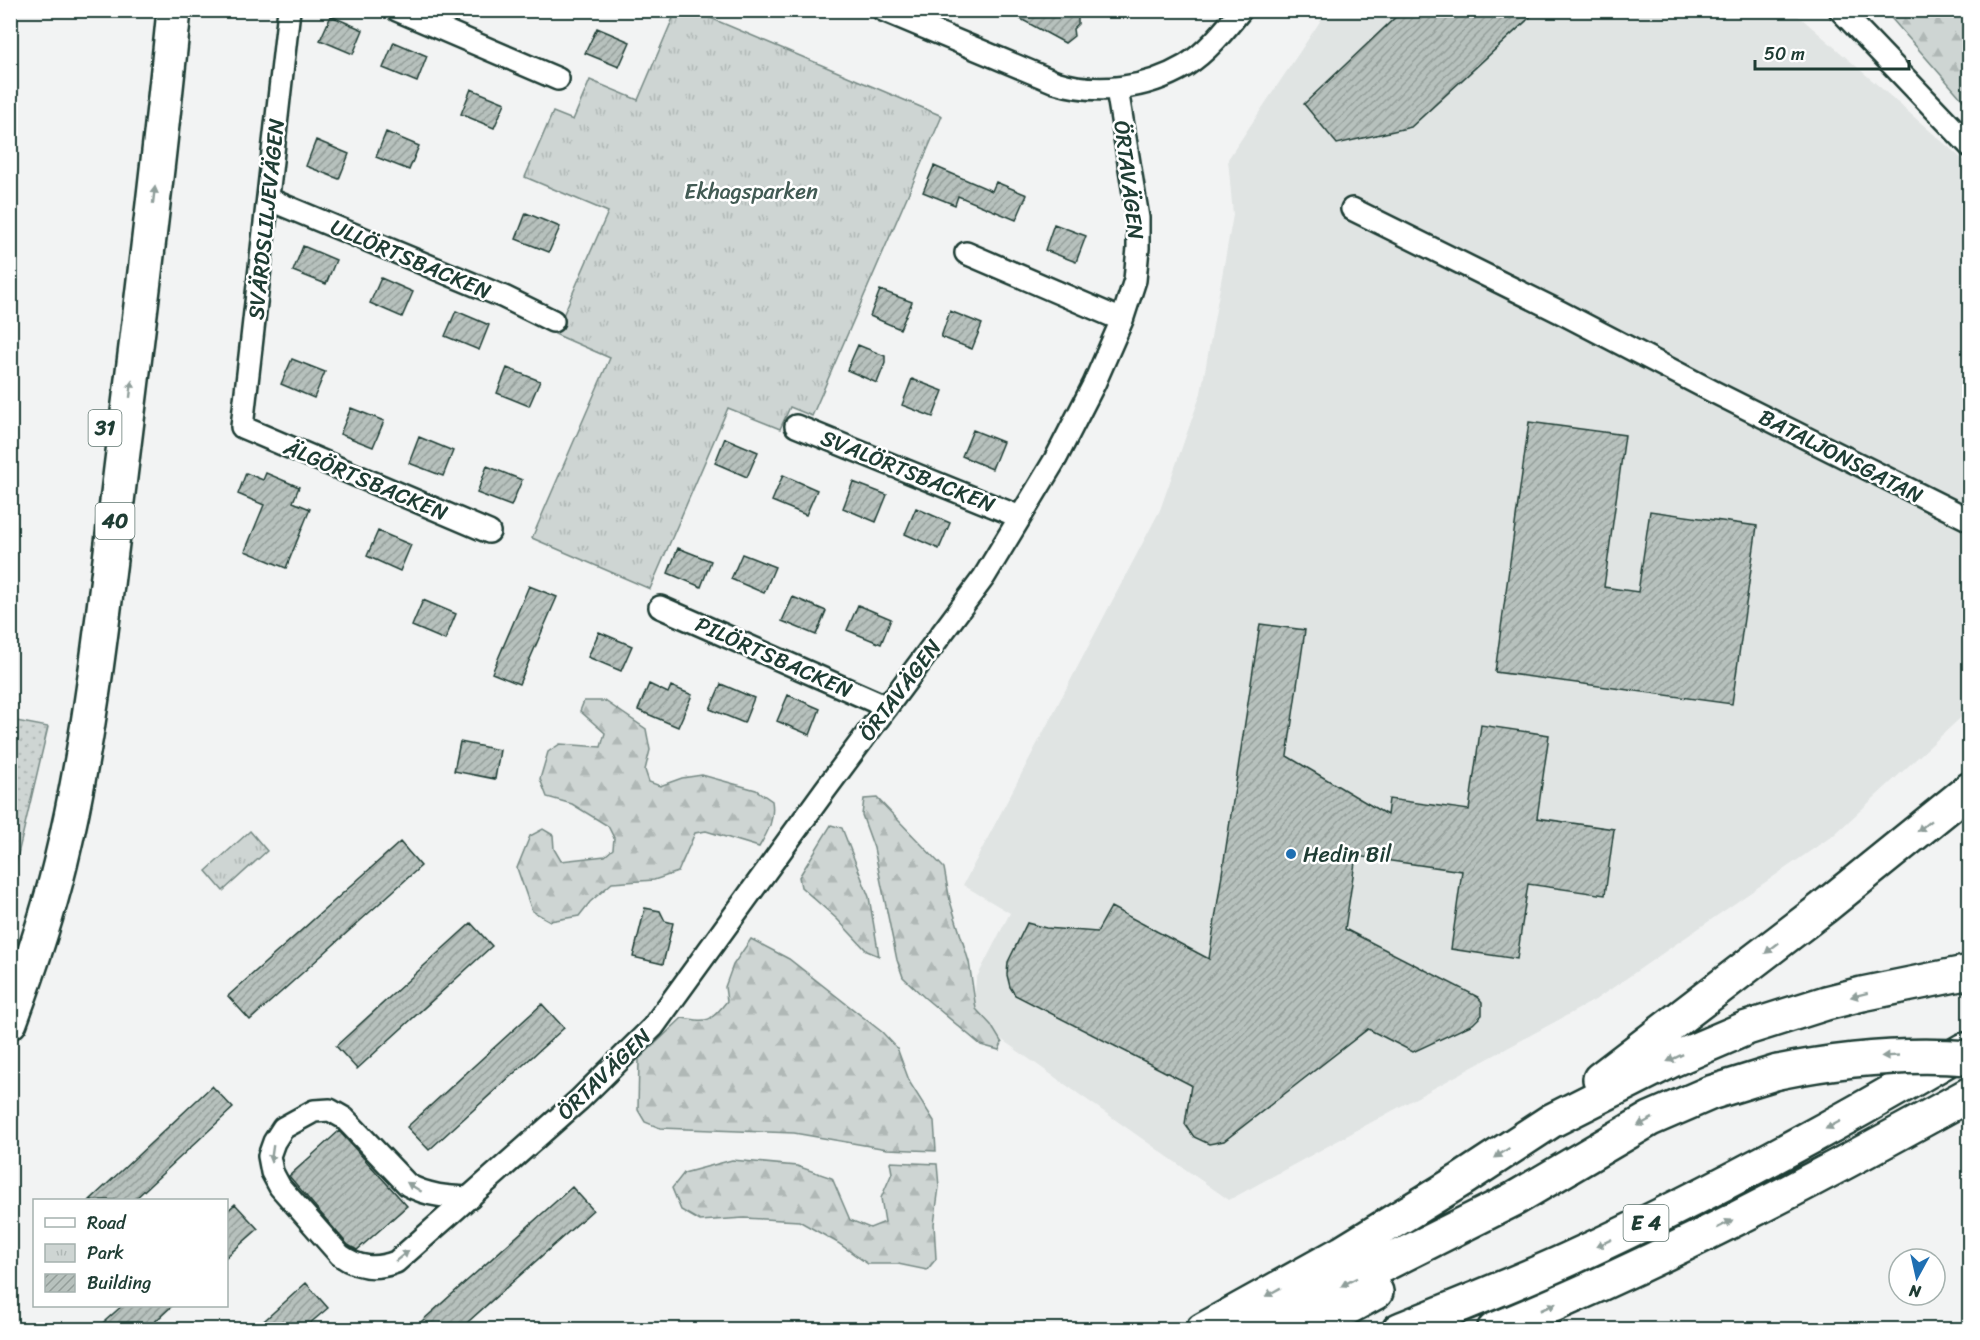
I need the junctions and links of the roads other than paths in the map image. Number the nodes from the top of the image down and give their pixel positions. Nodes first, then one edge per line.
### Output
1 (152, 10) edge
2 (174, 10) edge
3 (289, 10) edge
4 (397, 10) edge
5 (883, 10) edge
6 (1241, 10) edge
7 (1840, 10) edge
8 (558, 79) dead end
9 (1117, 89) junction
10 (1970, 146) edge
11 (268, 199) junction
12 (1352, 209) dead end
13 (966, 253) dead end
14 (1122, 320) junction
15 (552, 321) dead end
16 (796, 426) dead end
17 (242, 427) joint
18 (1020, 517) junction
19 (1970, 520) edge
20 (489, 532) dead end
21 (660, 607) dead end
22 (887, 707) junction
23 (1970, 789) edge
24 (10, 962) edge
25 (1970, 972) edge
26 (10, 1022) edge
27 (1970, 1047) edge
28 (1970, 1058) edge
29 (1970, 1094) edge
30 (1551, 1121) junction
31 (470, 1198) junction
32 (1514, 1199) junction
33 (1203, 1329) edge
34 (1249, 1329) edge
35 (1307, 1329) edge
36 (1399, 1329) edge
37 (1494, 1329) edge

1 - 24 highway, 31
26 -> 2 highway, 40
3 - 11 street, SVÄRDSLILJEVÄGEN
4 - 8 street
5 - 9 street
6 - 9 street
7 - 10 street
9 - 14 street, ÖRTAVÄGEN
11 - 15 street, ULLÖRTSBACKEN
11 - 17 street, SVÄRDSLILJEVÄGEN
12 - 19 street, BATALJONSGATAN
13 - 14 street
14 - 18 street, ÖRTAVÄGEN
16 - 18 street, SVALÖRTSBACKEN
17 - 20 street, ÄLGÖRTSBACKEN
18 - 22 street, ÖRTAVÄGEN
21 - 22 street, PILÖRTSBACKEN
22 - 31 street, ÖRTAVÄGEN
23 -> 30 highway
25 -> 30 highway
27 -> 36 highway, E 4
28 -> 32 highway, bridge
37 -> 29 highway, E 4
30 -> 33 highway
31 -> 31 street, ÖRTAVÄGEN
32 -> 34 highway
32 - 35 highway

